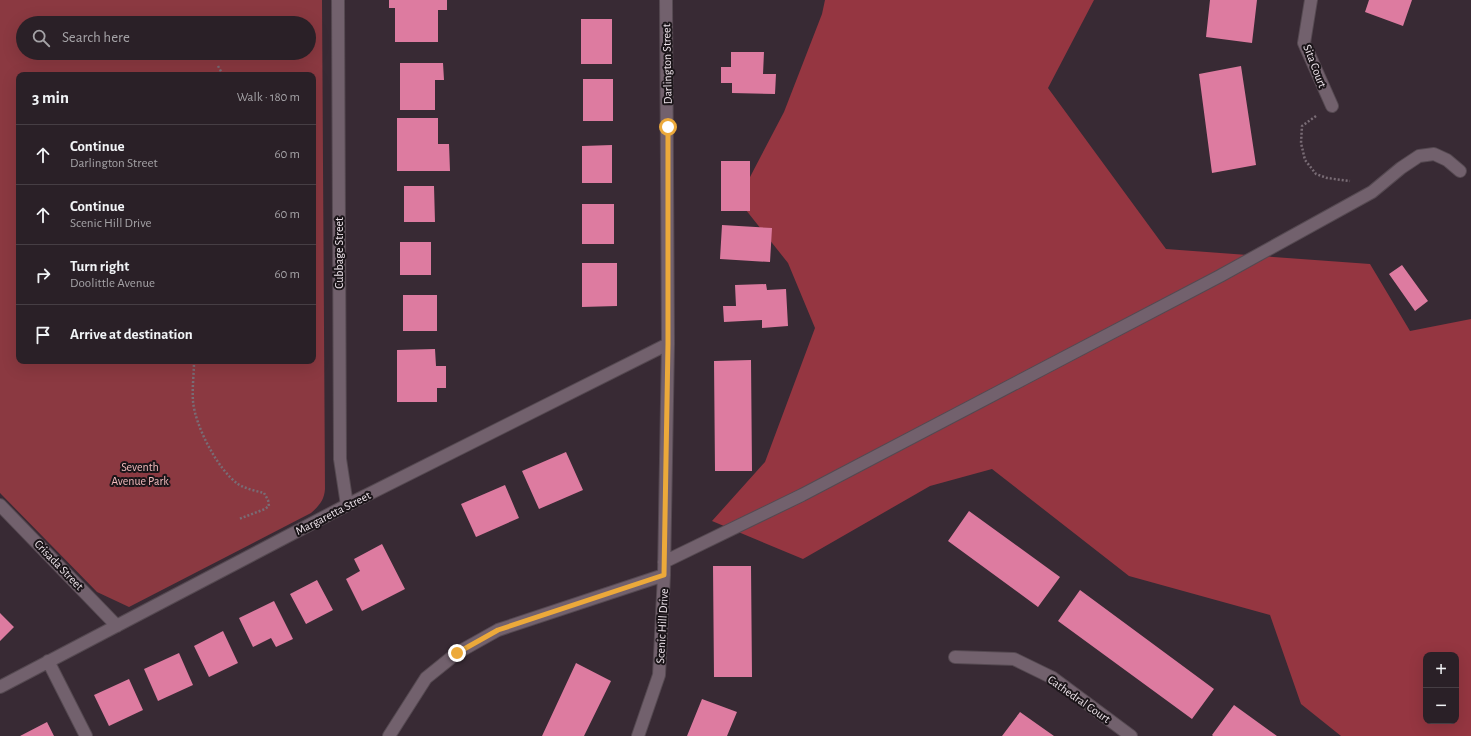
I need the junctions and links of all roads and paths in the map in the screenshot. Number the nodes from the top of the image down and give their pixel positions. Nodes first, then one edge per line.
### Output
1 (338, 0) edge
2 (666, 0) edge
3 (1311, 0) edge
4 (218, 66) dead end
5 (221, 72) edge
6 (1332, 106) joint
7 (1460, 171) dead end
8 (1384, 182) junction
9 (668, 344) junction
10 (194, 364) edge
11 (0, 505) edge
12 (348, 505) junction
13 (239, 519) dead end
14 (664, 562) junction
15 (664, 575) junction
16 (117, 626) junction
17 (955, 656) dead end
18 (48, 662) junction
19 (0, 687) edge
20 (86, 736) edge
21 (389, 736) edge
22 (638, 736) edge
23 (1131, 736) edge

1 - 12 street, Cubbage Street
2 - 9 street, Darlington Street
3 - 6 street, Sita Court
4 - 5 path
6 - 8 path
7 - 8 street
8 - 14 street
9 - 12 street, Margaretta Street
9 - 14 street, Scenic Hill Drive
10 - 13 path
11 - 16 street, Crisada Street
12 - 16 street, Margaretta Street
14 - 15 street, Scenic Hill Drive
15 - 21 street
15 - 22 street, Scenic Hill Drive
16 - 18 street, Margaretta Street
17 - 23 street, Cathedral Court
18 - 19 street, Margaretta Street
18 - 20 street

